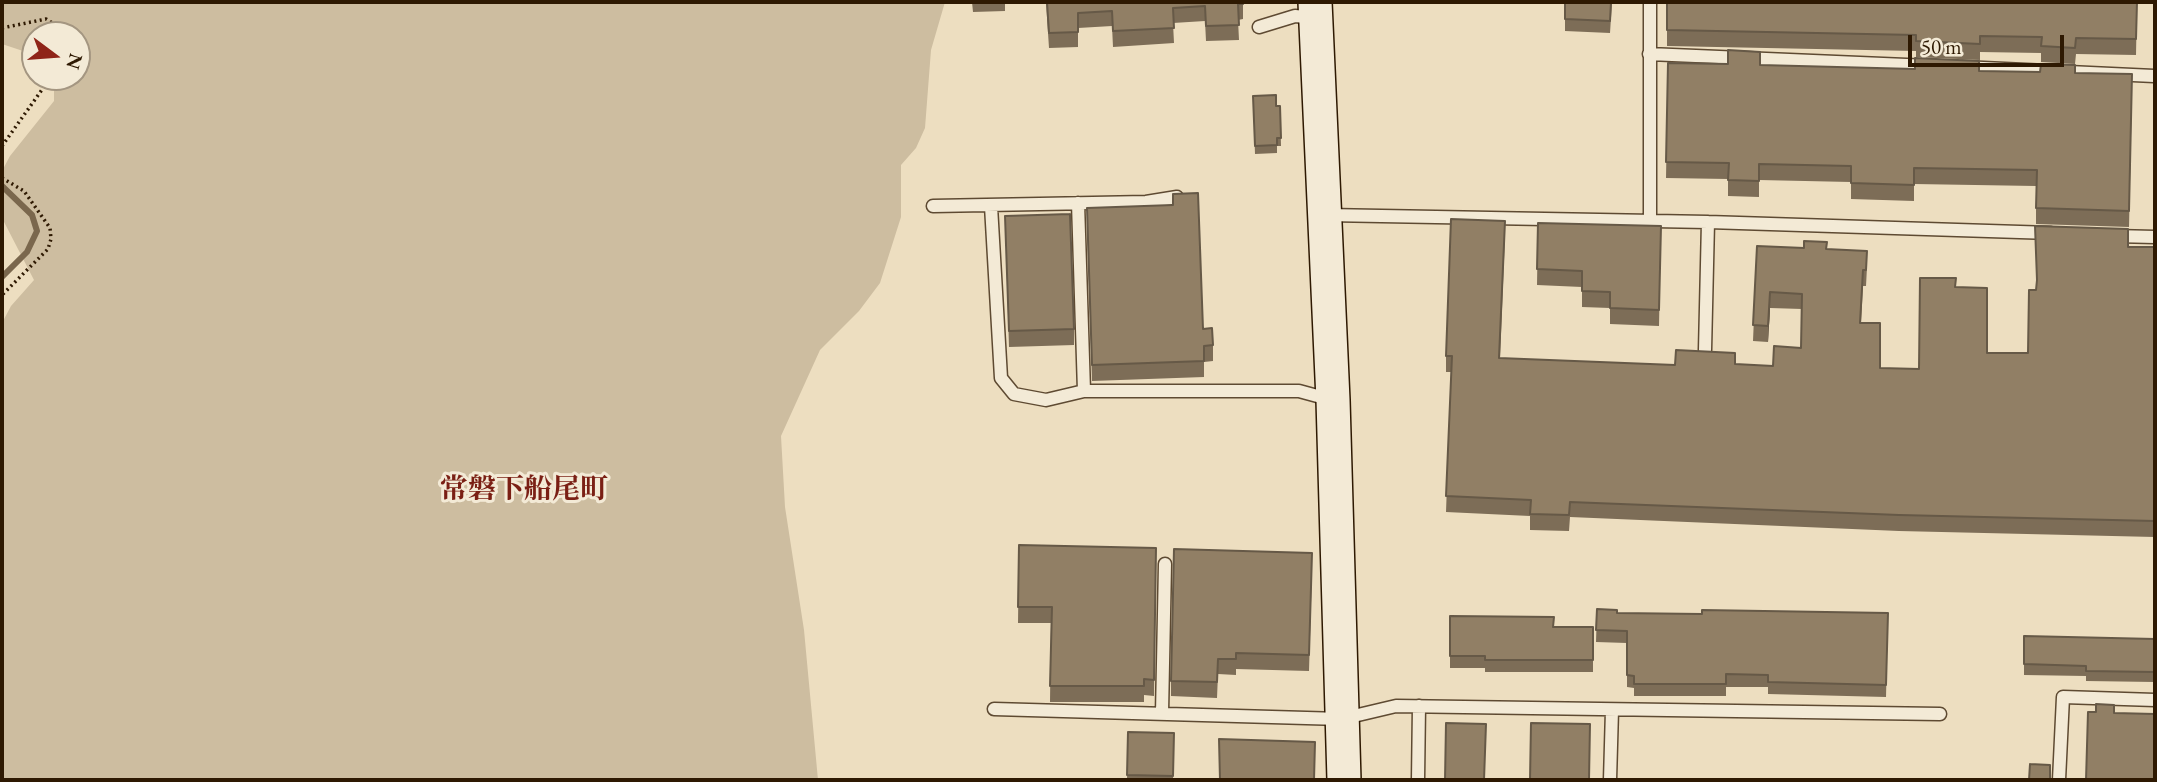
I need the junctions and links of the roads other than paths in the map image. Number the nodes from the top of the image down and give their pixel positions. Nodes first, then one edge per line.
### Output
1 (1650, 2) edge
2 (1316, 10) edge
3 (1259, 27) dead end
4 (1648, 54) junction
5 (2154, 76) edge
6 (1177, 197) edge
7 (1079, 203) junction
8 (933, 206) dead end
9 (991, 206) junction
10 (1323, 215) junction
11 (1650, 221) junction
12 (1708, 222) junction
13 (2061, 234) edge
14 (2101, 235) edge
15 (2155, 237) edge
16 (1705, 350) edge
17 (1084, 391) junction
18 (1333, 400) junction
19 (1165, 564) dead end
20 (2155, 700) edge
21 (1419, 706) junction
22 (994, 709) dead end
23 (1612, 710) junction
24 (1162, 713) junction
25 (1940, 714) dead end
26 (1341, 719) junction
27 (1344, 780) edge
28 (1418, 780) edge
29 (1610, 780) edge
30 (2059, 780) edge

1 - 4 lane
2 - 3 lane
2 - 10 street
4 - 5 lane
4 - 11 lane
6 - 7 lane
7 - 9 lane
7 - 17 lane
8 - 9 lane
9 - 17 lane
10 - 11 lane
10 - 18 street
11 - 12 lane
12 - 13 lane
12 - 16 lane
14 - 15 lane
17 - 18 lane
18 - 26 street
19 - 24 lane
20 - 30 lane
21 - 23 lane
21 - 26 lane
21 - 28 lane
22 - 24 lane
23 - 25 lane
23 - 29 lane
24 - 26 lane
26 - 27 street

